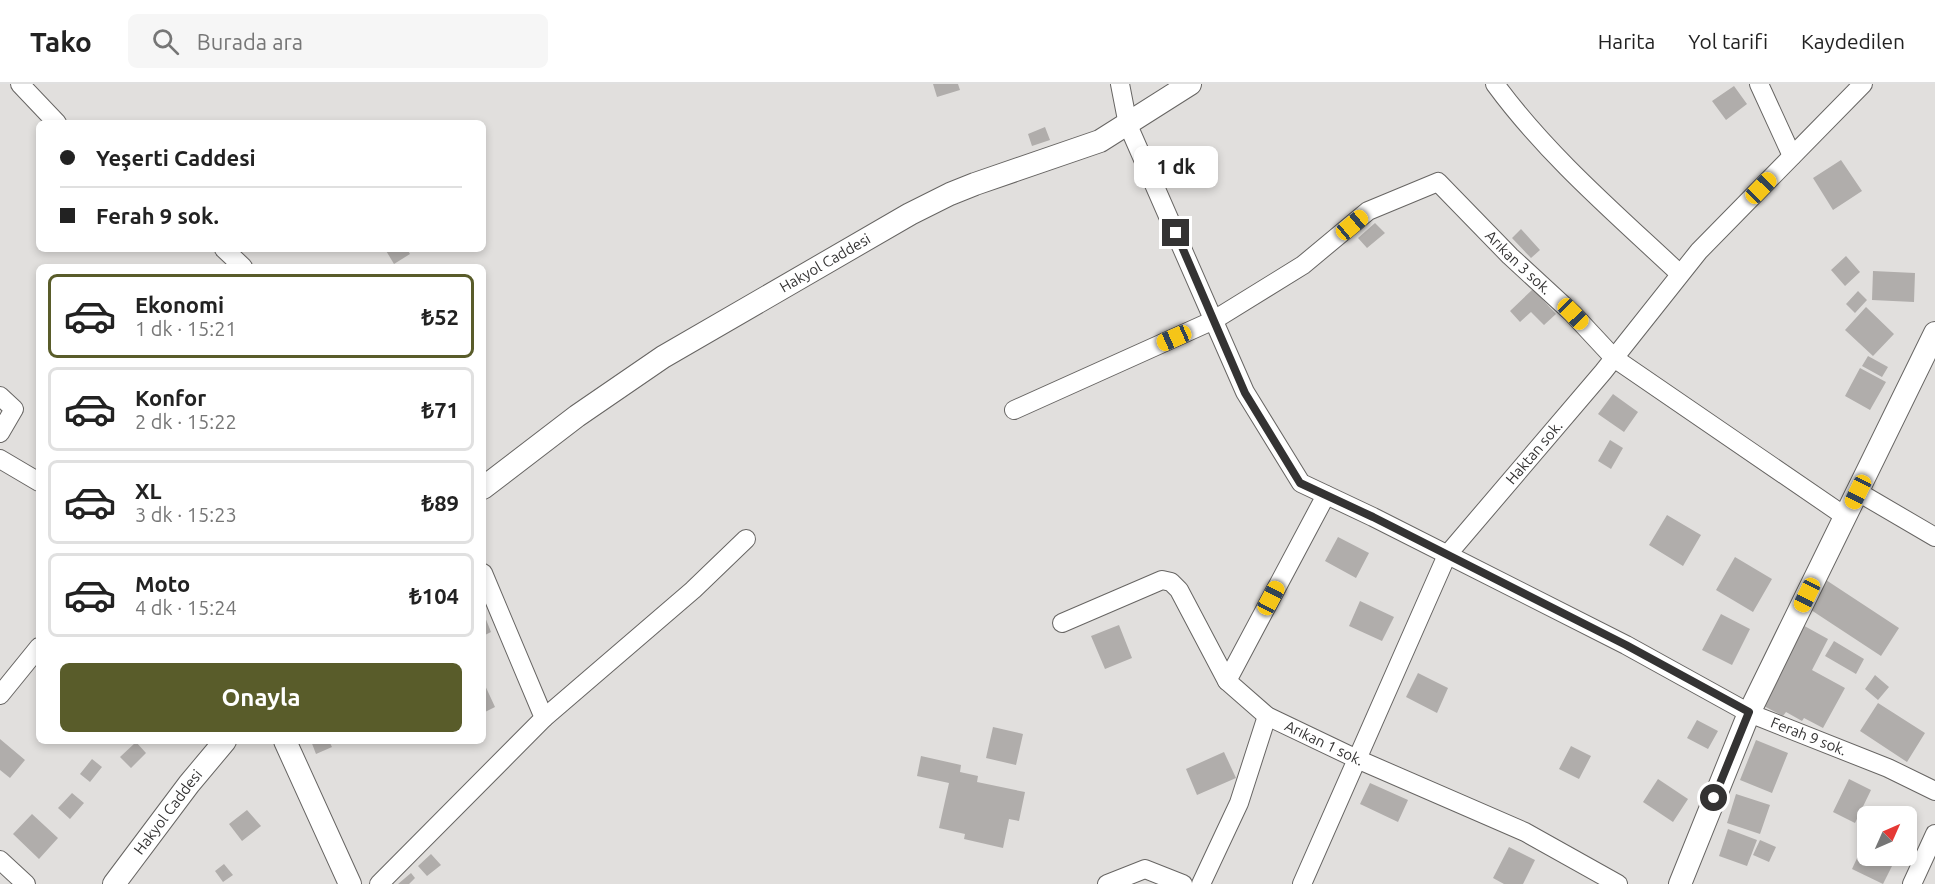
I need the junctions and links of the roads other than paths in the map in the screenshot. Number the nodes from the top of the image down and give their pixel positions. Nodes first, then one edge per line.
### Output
1 (20, 84) edge
2 (1120, 84) edge
3 (1190, 84) edge
4 (1495, 84) edge
5 (1759, 84) edge
6 (1863, 84) edge
7 (54, 120) edge
8 (1128, 125) junction
9 (1792, 156) junction
10 (227, 252) edge
11 (240, 264) edge
12 (1680, 274) junction
13 (1214, 320) junction
14 (1935, 333) edge
15 (1614, 358) junction
16 (0, 396) edge
17 (1014, 410) dead end
18 (0, 433) edge
19 (0, 459) edge
20 (36, 480) edge
21 (486, 486) edge
22 (1858, 492) junction
23 (1326, 495) junction
24 (1846, 517) junction
25 (1935, 537) edge
26 (746, 539) dead end
27 (1447, 555) junction
28 (486, 580) edge
29 (1062, 623) dead end
30 (36, 651) edge
31 (1227, 681) junction
32 (0, 695) edge
33 (1749, 712) junction
34 (1267, 716) junction
35 (544, 718) junction
36 (222, 744) edge
37 (286, 744) edge
38 (1357, 759) junction
39 (1935, 791) edge
40 (1935, 834) edge
41 (0, 860) edge
42 (26, 884) edge
43 (114, 884) edge
44 (350, 884) edge
45 (379, 884) edge
46 (1107, 884) edge
47 (1184, 884) edge
48 (1201, 884) edge
49 (1302, 884) edge
50 (1618, 884) edge
51 (1680, 884) edge
52 (1912, 884) edge

1 - 7 street
2 - 8 street, Ferah 9 sok.
3 - 8 street, Hakyol Caddesi
4 - 12 street
5 - 9 street
6 - 9 street, Haktan sok.
8 - 13 street, Ferah 9 sok.
8 - 21 street, Hakyol Caddesi
9 - 12 street, Haktan sok.
10 - 11 street
12 - 15 street, Haktan sok.
13 - 15 street, Arıkan 3 sok.
13 - 17 street
13 - 23 street, Ferah 9 sok.
14 - 22 street
15 - 24 street, Arıkan 3 sok.
15 - 27 street, Haktan sok.
16 - 18 street
19 - 20 street
22 - 24 street
22 - 25 street
23 - 27 street, Ferah 9 sok.
23 - 31 street
24 - 33 street
26 - 35 street
27 - 33 street, Ferah 9 sok.
27 - 38 street, Haktan sok.
28 - 35 street
29 - 31 street
30 - 32 street
31 - 34 street, Arıkan 1 sok.
33 - 39 street, Ferah 9 sok.
33 - 51 street
34 - 38 street, Arıkan 1 sok.
34 - 48 street
35 - 45 street
36 - 43 street, Hakyol Caddesi
37 - 44 street
38 - 49 street, Haktan sok.
38 - 50 street, Arıkan 1 sok.
40 - 52 street
41 - 42 street
46 - 47 street

